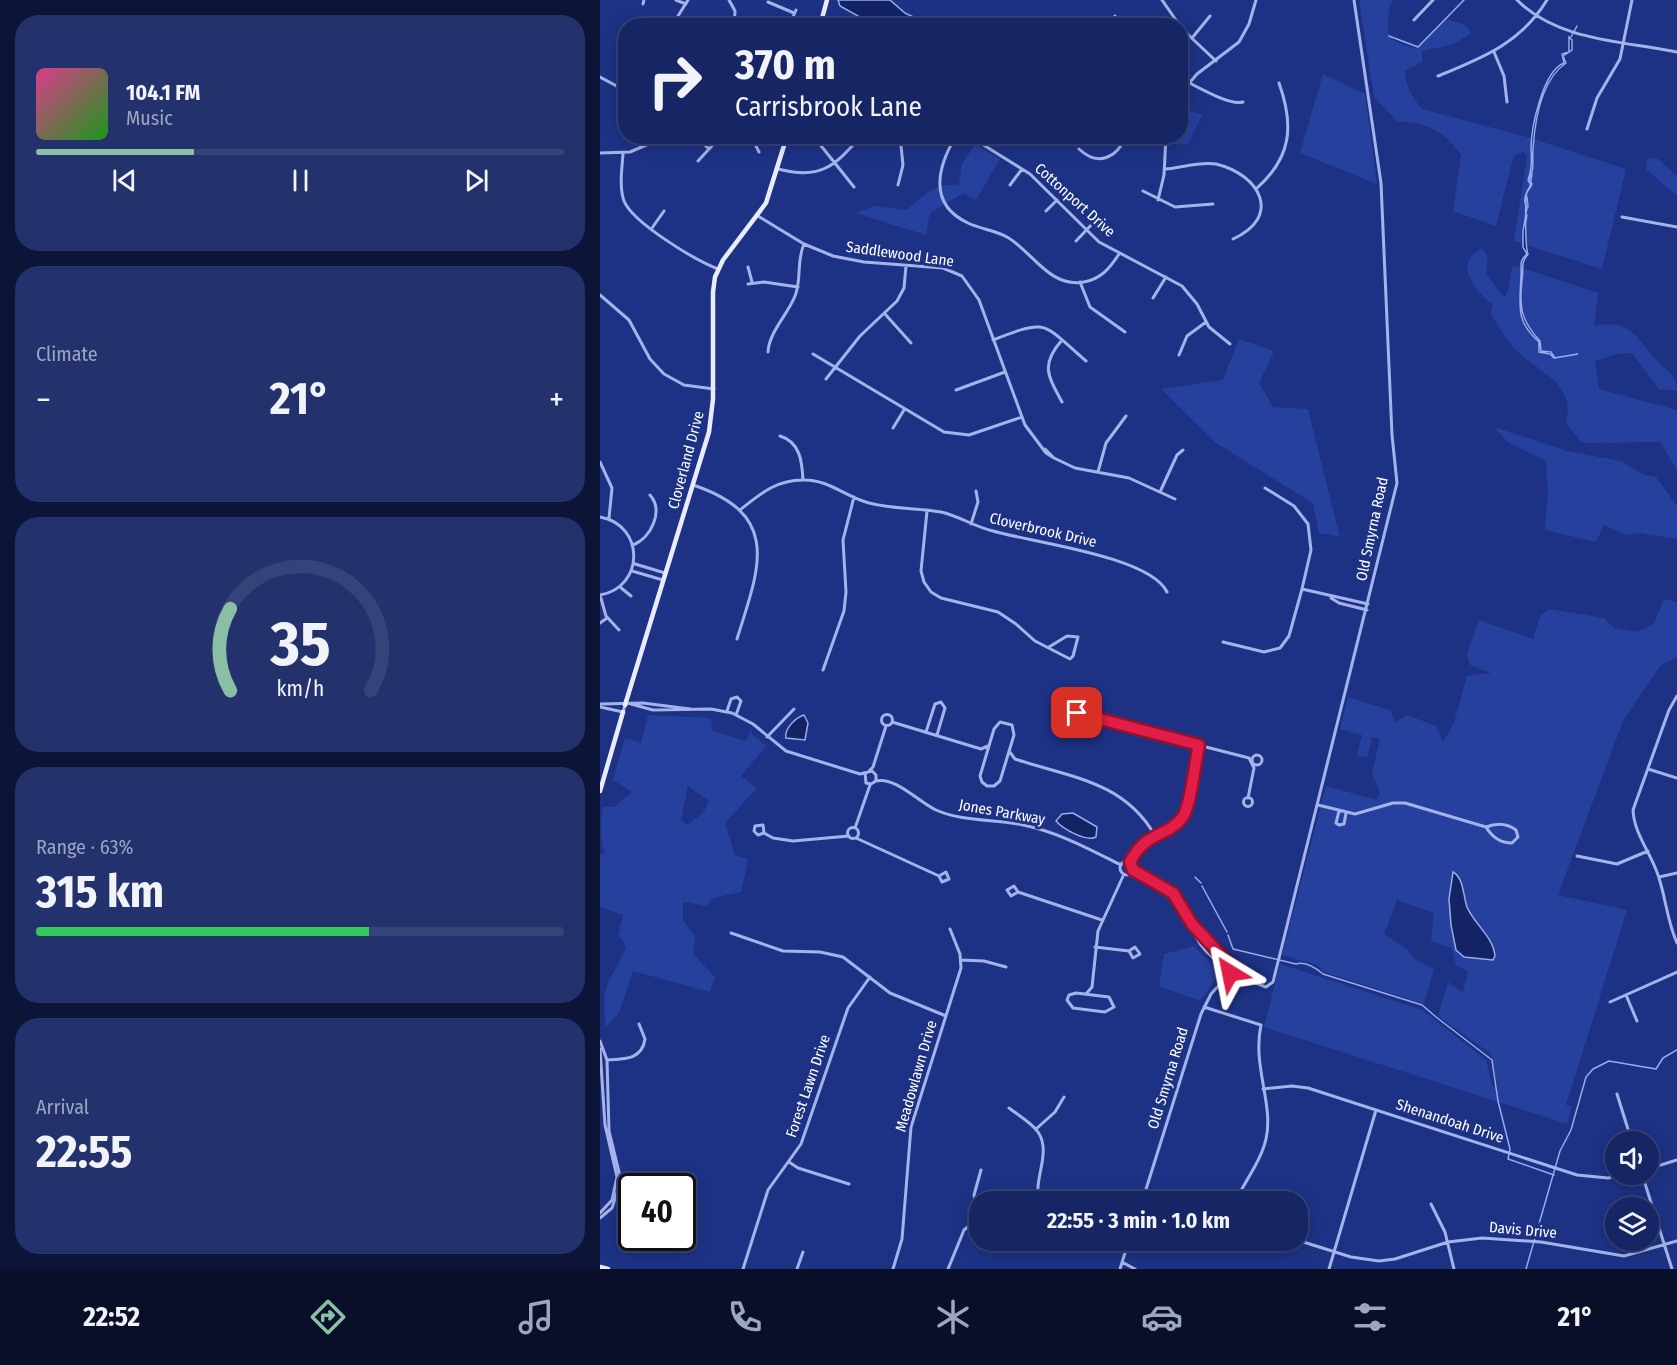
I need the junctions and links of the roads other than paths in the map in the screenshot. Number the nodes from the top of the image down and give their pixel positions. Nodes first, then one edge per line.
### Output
1 (676, 0) edge
2 (729, 0) edge
3 (827, 0) edge
4 (1162, 0) edge
5 (1256, 0) edge
6 (1354, 0) edge
7 (1433, 0) edge
8 (1517, 0) edge
9 (1547, 0) edge
10 (1632, 0) edge
11 (687, 2) edge
12 (768, 2) dead end
13 (678, 16) dead end
14 (1210, 16) dead end
15 (1536, 16) junction
16 (735, 18) edge
17 (792, 18) edge
18 (822, 18) edge
19 (1174, 18) edge
20 (1414, 20) dead end
21 (1188, 34) edge
22 (1192, 38) junction
23 (1625, 42) junction
24 (1494, 52) junction
25 (1677, 52) edge
26 (1216, 61) junction
27 (1438, 76) dead end
28 (600, 78) edge
29 (1189, 82) joint
30 (1279, 83) dead end
31 (618, 87) edge
32 (1243, 102) dead end
33 (1508, 102) dead end
34 (1587, 129) dead end
35 (647, 144) edge
36 (704, 144) edge
37 (712, 144) edge
38 (755, 144) edge
39 (785, 144) edge
40 (820, 144) edge
41 (854, 144) edge
42 (901, 144) edge
43 (951, 144) edge
44 (982, 144) edge
45 (1123, 144) edge
46 (1166, 144) edge
47 (708, 148) junction
48 (1079, 149) dead end
49 (759, 152) dead end
50 (600, 153) edge
51 (623, 154) junction
52 (698, 161) dead end
53 (836, 163) junction
54 (1022, 168) junction
55 (778, 169) junction
56 (1165, 169) junction
57 (898, 185) dead end
58 (1010, 185) dead end
59 (854, 187) dead end
60 (1257, 188) junction
61 (1143, 192) dead end
62 (1057, 200) junction
63 (1158, 200) junction
64 (1213, 204) dead end
65 (664, 211) dead end
66 (1046, 211) dead end
67 (758, 216) junction
68 (1622, 217) dead end
69 (1095, 221) dead end
70 (1677, 227) edge
71 (652, 228) junction
72 (1086, 231) junction
73 (1233, 239) dead end
74 (1076, 241) dead end
75 (804, 244) junction
76 (1119, 254) junction
77 (906, 266) junction
78 (748, 267) dead end
79 (718, 269) junction
80 (1166, 277) junction
81 (1080, 282) junction
82 (798, 287) junction
83 (600, 296) edge
84 (1153, 298) dead end
85 (885, 314) junction
86 (1206, 322) junction
87 (1125, 333) dead end
88 (993, 340) junction
89 (1062, 340) junction
90 (911, 343) dead end
91 (1230, 344) dead end
92 (768, 352) dead end
93 (813, 354) dead end
94 (1179, 355) dead end
95 (1086, 361) dead end
96 (838, 367) junction
97 (1005, 372) junction
98 (826, 379) dead end
99 (714, 389) junction
100 (956, 390) dead end
101 (1062, 402) dead end
102 (904, 410) junction
103 (1126, 416) dead end
104 (1022, 417) junction
105 (893, 428) dead end
106 (780, 436) dead end
107 (1183, 450) dead end
108 (600, 462) edge
109 (1098, 472) junction
110 (803, 480) junction
111 (693, 485) junction
112 (1265, 488) dead end
113 (976, 491) dead end
114 (1160, 492) junction
115 (650, 495) dead end
116 (854, 497) junction
117 (1175, 499) dead end
118 (740, 510) junction
119 (927, 511) junction
120 (600, 517) edge
121 (609, 518) junction
122 (971, 524) junction
123 (633, 545) junction
124 (633, 568) junction
125 (665, 573) junction
126 (663, 580) junction
127 (620, 586) junction
128 (1302, 589) junction
129 (1167, 592) dead end
130 (600, 595) edge
131 (632, 596) dead end
132 (1329, 597) junction
133 (1368, 604) junction
134 (1367, 610) junction
135 (607, 618) junction
136 (600, 622) edge
137 (619, 630) dead end
138 (737, 639) dead end
139 (1223, 642) dead end
140 (1049, 647) junction
141 (823, 670) dead end
142 (1677, 696) edge
143 (625, 705) junction
144 (600, 706) edge
145 (794, 709) dead end
146 (727, 711) junction
147 (623, 712) junction
148 (1077, 714) dead end
149 (736, 715) junction
150 (892, 722) junction
151 (886, 726) junction
152 (926, 732) junction
153 (937, 735) junction
154 (766, 737) junction
155 (989, 745) junction
156 (1199, 745) junction
157 (981, 749) junction
158 (1009, 751) junction
159 (986, 756) junction
160 (1015, 759) junction
161 (1005, 763) junction
162 (873, 767) junction
163 (1648, 769) junction
164 (869, 771) junction
165 (874, 772) junction
166 (863, 774) junction
167 (1677, 778) edge
168 (877, 780) junction
169 (868, 785) junction
170 (600, 791) edge
171 (1248, 798) dead end
172 (1318, 805) junction
173 (1339, 811) junction
174 (1346, 813) junction
175 (1486, 827) junction
176 (855, 828) junction
177 (764, 833) dead end
178 (1154, 834) junction
179 (849, 836) junction
180 (856, 838) junction
181 (1648, 851) junction
182 (1576, 856) dead end
183 (1130, 862) junction
184 (1121, 865) junction
185 (1133, 870) junction
186 (1677, 873) edge
187 (1124, 874) junction
188 (939, 876) dead end
189 (1659, 877) junction
190 (1018, 892) dead end
191 (1102, 921) junction
192 (950, 928) dead end
193 (731, 933) dead end
194 (1677, 943) edge
195 (1095, 947) junction
196 (1130, 951) dead end
197 (962, 960) junction
198 (1006, 967) dead end
199 (1232, 970) junction
200 (1677, 972) edge
201 (870, 977) junction
202 (1092, 987) junction
203 (1086, 994) junction
204 (1096, 995) junction
205 (1626, 995) junction
206 (1611, 1002) dead end
207 (1204, 1006) junction
208 (946, 1016) junction
209 (1637, 1022) dead end
210 (639, 1024) dead end
211 (600, 1041) edge
212 (600, 1049) edge
213 (604, 1060) junction
214 (1263, 1089) junction
215 (1617, 1094) dead end
216 (1064, 1096) dead end
217 (1009, 1108) dead end
218 (1376, 1110) junction
219 (1036, 1129) junction
220 (1629, 1131) edge
221 (1677, 1160) edge
222 (789, 1162) junction
223 (1659, 1166) edge
224 (981, 1170) dead end
225 (1605, 1177) edge
226 (849, 1184) dead end
227 (1645, 1185) edge
228 (975, 1191) edge
229 (1038, 1191) edge
230 (1146, 1191) edge
231 (1240, 1191) edge
232 (1431, 1204) dead end
233 (600, 1213) edge
234 (600, 1218) edge
235 (969, 1226) edge
236 (1677, 1241) edge
237 (1448, 1242) junction
238 (1308, 1244) edge
239 (1664, 1245) junction
240 (1126, 1251) edge
241 (803, 1252) dead end
242 (1334, 1252) junction
243 (1122, 1262) junction
244 (600, 1267) edge
245 (608, 1269) edge
246 (742, 1269) edge
247 (797, 1269) edge
248 (893, 1269) edge
249 (948, 1269) edge
250 (1120, 1269) edge
251 (1136, 1269) edge
252 (1329, 1269) edge
253 (1454, 1269) edge
254 (1672, 1269) edge

1 - 11 street
2 - 16 street
3 - 18 main road
4 - 19 street
5 - 26 street
6 - 133 street, Old Smyrna Road
7 - 20 street
8 - 15 street
9 - 15 street
10 - 23 street
11 - 13 street
12 - 17 street
14 - 22 street
15 - 23 street
15 - 24 street
21 - 22 street
22 - 26 street
23 - 25 street
23 - 34 street
24 - 27 street
24 - 33 street
26 - 29 street
28 - 31 street
29 - 32 street
30 - 60 street
35 - 51 street
36 - 47 street
37 - 47 street
38 - 49 street
39 - 55 main road, Cloverland Drive
40 - 53 street
41 - 53 street
42 - 57 street
43 - 81 street
44 - 54 street, Cottonport Drive
45 - 48 street
46 - 56 street
47 - 52 street
50 - 51 street
51 - 71 street
53 - 55 street
53 - 59 street
54 - 58 street
54 - 62 street, Cottonport Drive
55 - 67 main road, Cloverland Drive
56 - 60 street
56 - 63 street
60 - 73 street
61 - 63 street
62 - 66 street
62 - 72 street, Cottonport Drive
63 - 64 street
65 - 71 street
67 - 75 street, Saddlewood Lane
67 - 79 main road, Cloverland Drive
68 - 70 street
69 - 72 street
71 - 79 street
72 - 74 street
72 - 76 street, Cottonport Drive
75 - 77 street, Saddlewood Lane
75 - 82 street
76 - 80 street, Cottonport Drive
76 - 81 street
77 - 85 street
77 - 88 street, Saddlewood Lane
78 - 82 street
79 - 99 main road, Cloverland Drive
80 - 84 street
80 - 86 street, Cottonport Drive
81 - 87 street
82 - 92 street
83 - 99 street
85 - 90 street
85 - 96 street
86 - 91 street
86 - 94 street
88 - 89 street
88 - 97 street, Saddlewood Lane
89 - 95 street
89 - 101 street
93 - 96 street
96 - 98 street
96 - 102 street
97 - 100 street
97 - 104 street, Saddlewood Lane
99 - 111 main road, Cloverland Drive
102 - 104 street
102 - 105 street
103 - 109 street
104 - 109 street, Saddlewood Lane
106 - 110 street
107 - 114 street
108 - 121 street
109 - 114 street, Saddlewood Lane
110 - 116 street, Cloverbrook Drive
110 - 118 street, Cloverbrook Drive
111 - 118 street
111 - 125 main road, Cloverland Drive
112 - 128 street
113 - 122 street
114 - 117 street, Saddlewood Lane
115 - 123 street
116 - 119 street, Cloverbrook Drive
116 - 141 street
118 - 138 street
119 - 122 street, Cloverbrook Drive
119 - 140 street
120 - 121 street
121 - 123 street
122 - 129 street, Cloverbrook Drive
123 - 124 street
124 - 125 street
124 - 126 street
124 - 127 street
125 - 126 main road, Cloverland Drive
126 - 143 main road, Cloverland Drive
127 - 130 street
127 - 131 street
128 - 132 street
128 - 139 street
130 - 135 street
132 - 133 street
132 - 134 street
133 - 134 street, Old Smyrna Road
134 - 172 street, Old Smyrna Road
135 - 136 street
135 - 137 street
140 - 140 street
142 - 163 street
143 - 144 street
143 - 146 street
143 - 147 street
144 - 147 street
145 - 154 street
146 - 149 street
146 - 149 street
147 - 170 main road
148 - 156 street
149 - 154 street
150 - 151 street
150 - 151 street
150 - 152 street
151 - 162 street
152 - 153 street
152 - 153 street
153 - 157 street
154 - 166 street
155 - 157 street
155 - 158 street
155 - 159 street
156 - 171 street
156 - 178 street
157 - 159 street
158 - 160 street
158 - 161 street
159 - 161 street
160 - 161 street
160 - 178 street
162 - 164 street
162 - 165 street
163 - 167 street
163 - 181 street
164 - 165 street
164 - 166 street
165 - 168 street
166 - 169 street
168 - 169 street
168 - 184 street, Jones Parkway
169 - 176 street
172 - 173 street
172 - 199 street, Old Smyrna Road
173 - 174 street
173 - 174 street
174 - 175 street
175 - 175 street
176 - 179 street
176 - 180 street
177 - 179 street
178 - 183 street
179 - 180 street
180 - 188 street
181 - 182 street
181 - 189 street
183 - 184 street
183 - 185 street
184 - 187 street
185 - 187 street
185 - 199 street
186 - 189 street
187 - 191 street
189 - 194 street
190 - 191 street
191 - 195 street
192 - 197 street
193 - 201 street
195 - 196 street
195 - 202 street
197 - 198 street
197 - 208 street, Meadowlawn Drive
199 - 207 street, Old Smyrna Road
200 - 205 street
201 - 208 street
201 - 222 street, Forest Lawn Drive
202 - 203 street
202 - 204 street
203 - 204 street
203 - 204 street
205 - 206 street
205 - 209 street
207 - 214 street
207 - 230 street, Old Smyrna Road
208 - 248 street, Meadowlawn Drive
210 - 213 street
211 - 213 street
212 - 213 street
213 - 233 street
213 - 234 street
214 - 218 street, Shenandoah Drive
214 - 231 street
215 - 220 street
216 - 219 street
217 - 219 street
218 - 225 street, Shenandoah Drive
218 - 242 street
219 - 229 street
221 - 223 street
222 - 226 street
222 - 246 street, Forest Lawn Drive
224 - 228 street
227 - 239 street
232 - 237 street
235 - 249 street
236 - 239 street, Davis Drive
237 - 239 street, Davis Drive
237 - 242 street, Davis Drive
237 - 253 street
238 - 242 street, Davis Drive
239 - 254 street
240 - 243 street
241 - 247 street
242 - 252 street
243 - 250 street
243 - 251 street
244 - 245 main road

